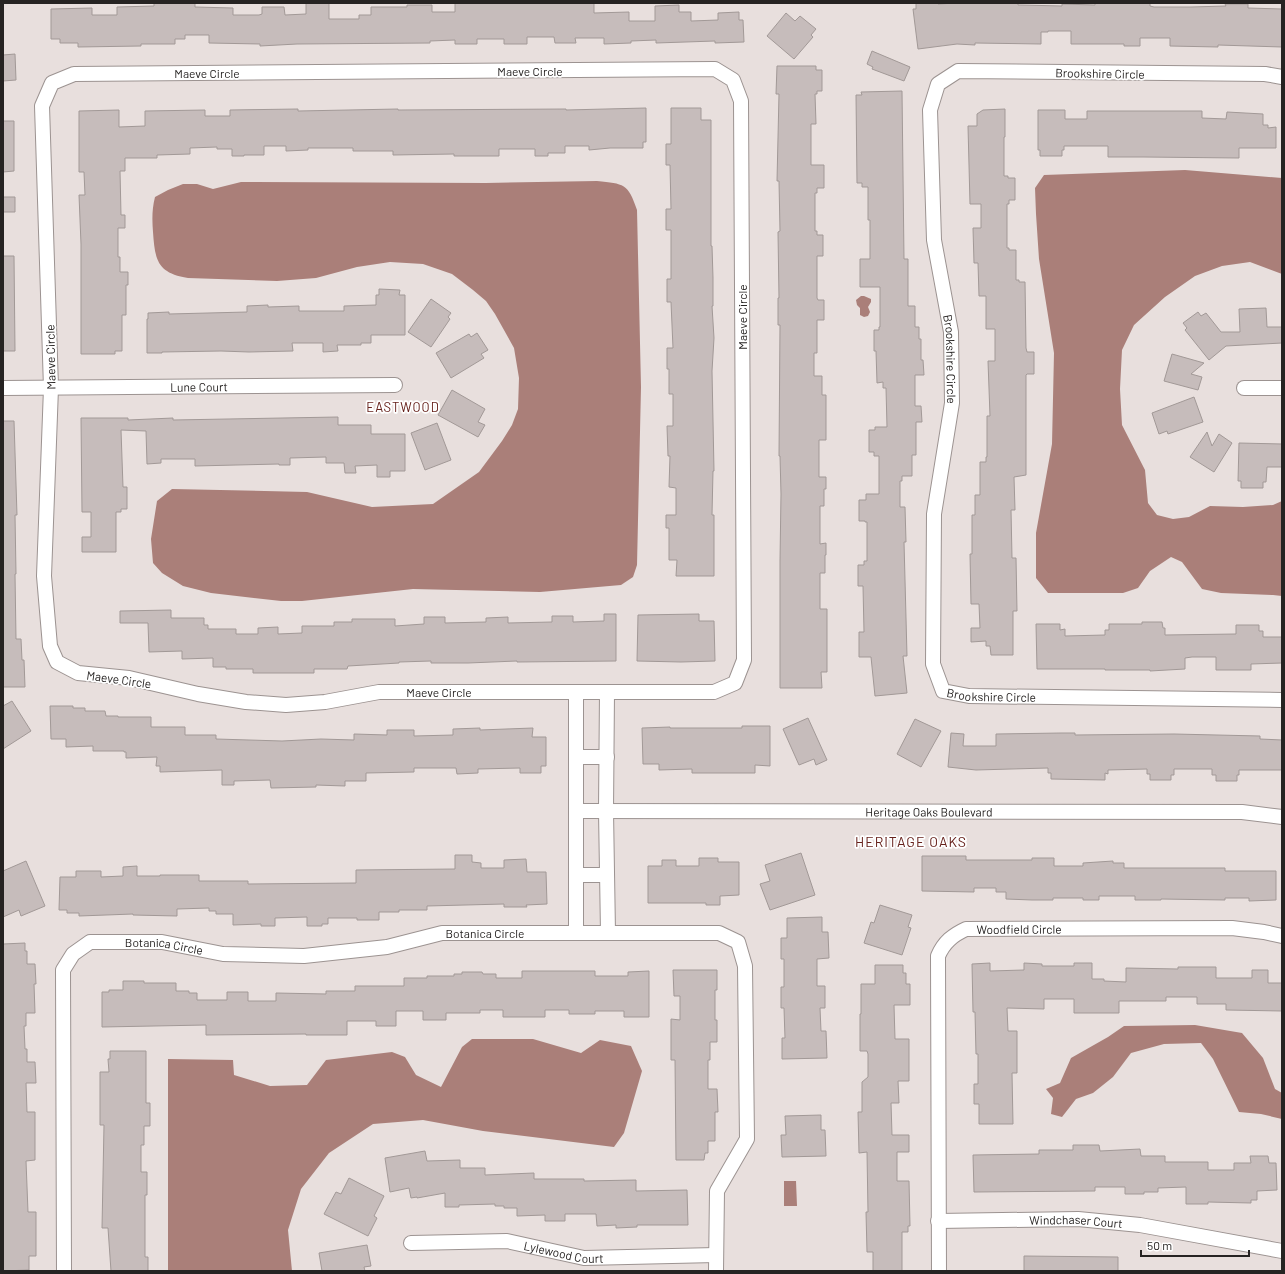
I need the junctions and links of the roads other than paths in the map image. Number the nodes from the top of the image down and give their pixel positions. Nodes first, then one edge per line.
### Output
1 (1282, 77) edge
2 (395, 385) dead end
3 (3, 388) edge
4 (51, 388) junction
5 (1244, 388) dead end
6 (1282, 388) edge
7 (576, 692) junction
8 (607, 692) junction
9 (1282, 700) edge
10 (576, 757) junction
11 (607, 757) junction
12 (576, 811) junction
13 (606, 811) junction
14 (1282, 817) edge
15 (576, 874) junction
16 (607, 875) junction
17 (576, 933) junction
18 (608, 933) junction
19 (1282, 936) edge
20 (938, 1221) junction
21 (411, 1243) dead end
22 (1282, 1251) edge
23 (716, 1255) junction
24 (64, 1271) edge
25 (716, 1271) edge
26 (939, 1271) edge

1 - 9 street, Brookshire Circle
2 - 4 street, Lune Court
3 - 4 street, Lune Court
4 - 7 street, Maeve Circle
4 - 8 street, Maeve Circle
5 - 6 street
7 - 8 street, Maeve Circle
7 - 10 street
8 - 11 street
10 - 11 street
10 - 12 street
11 - 13 street
12 - 13 street, Heritage Oaks Boulevard
12 - 15 street
13 - 14 street, Heritage Oaks Boulevard
13 - 16 street
15 - 16 street
15 - 17 street
16 - 18 street
17 - 18 street, Botanica Circle
17 - 24 street, Botanica Circle
18 - 23 street, Botanica Circle
19 - 20 street, Woodfield Circle
20 - 22 street, Windchaser Court
20 - 26 street, Woodfield Circle
21 - 23 street, Lylewood Court
23 - 25 street, Botanica Circle

